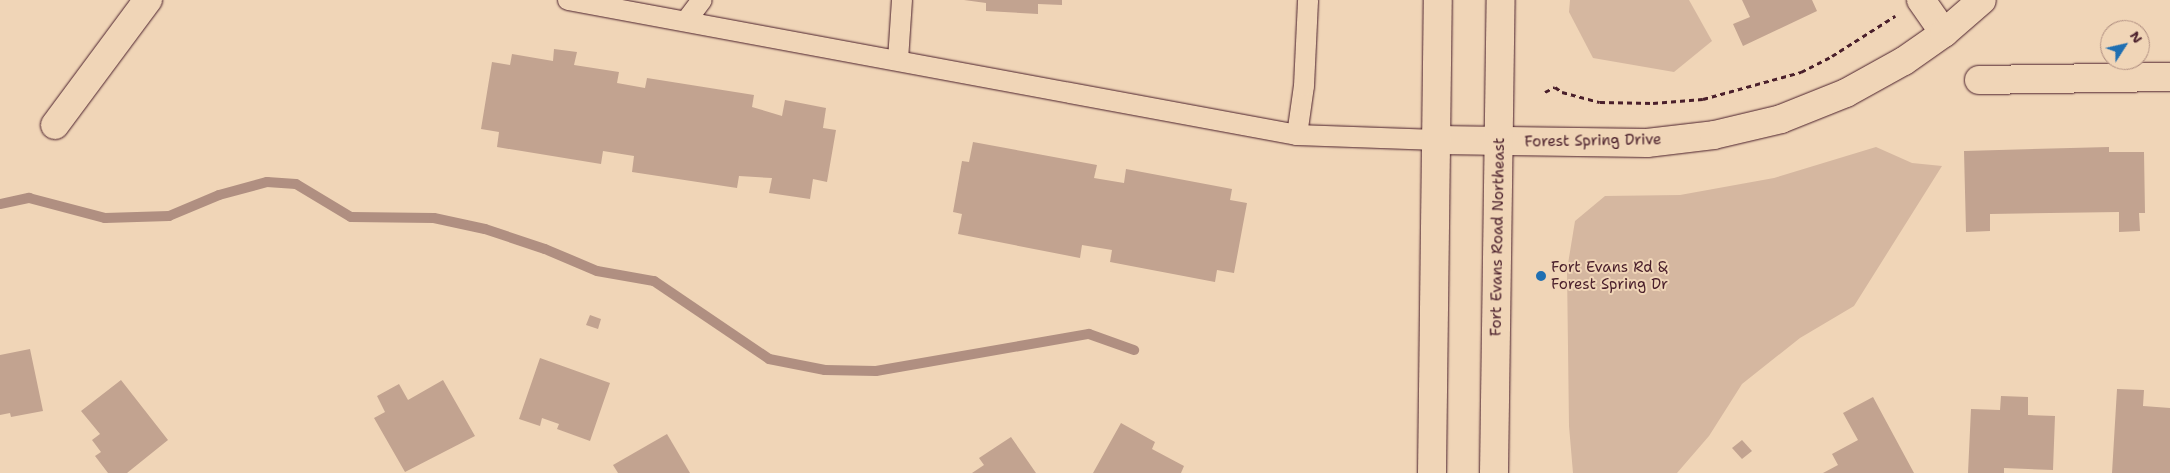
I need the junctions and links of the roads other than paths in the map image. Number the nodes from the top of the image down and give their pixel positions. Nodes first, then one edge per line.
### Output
1 (148, 0) edge
2 (568, 0) edge
3 (702, 0) edge
4 (902, 0) edge
5 (1308, 0) edge
6 (1438, 0) edge
7 (1502, 0) edge
8 (1922, 0) edge
9 (1982, 0) edge
10 (686, 21) junction
11 (1944, 33) junction
12 (898, 60) junction
13 (2170, 77) edge
14 (1979, 80) dead end
15 (55, 125) dead end
16 (1297, 135) junction
17 (1436, 140) junction
18 (1500, 142) junction
19 (1432, 473) edge
20 (1494, 473) edge

1 - 15 street
2 - 10 lane
3 - 10 lane
4 - 12 lane
5 - 16 lane
6 - 17 street
7 - 18 street, Fort Evans Road Northeast
8 - 11 street
9 - 11 street, Forest Spring Drive
10 - 12 lane
11 - 18 street, Forest Spring Drive
12 - 16 lane
13 - 14 street
16 - 17 lane
17 - 18 street, Forest Spring Drive
17 - 19 street
18 - 20 street, Fort Evans Road Northeast

